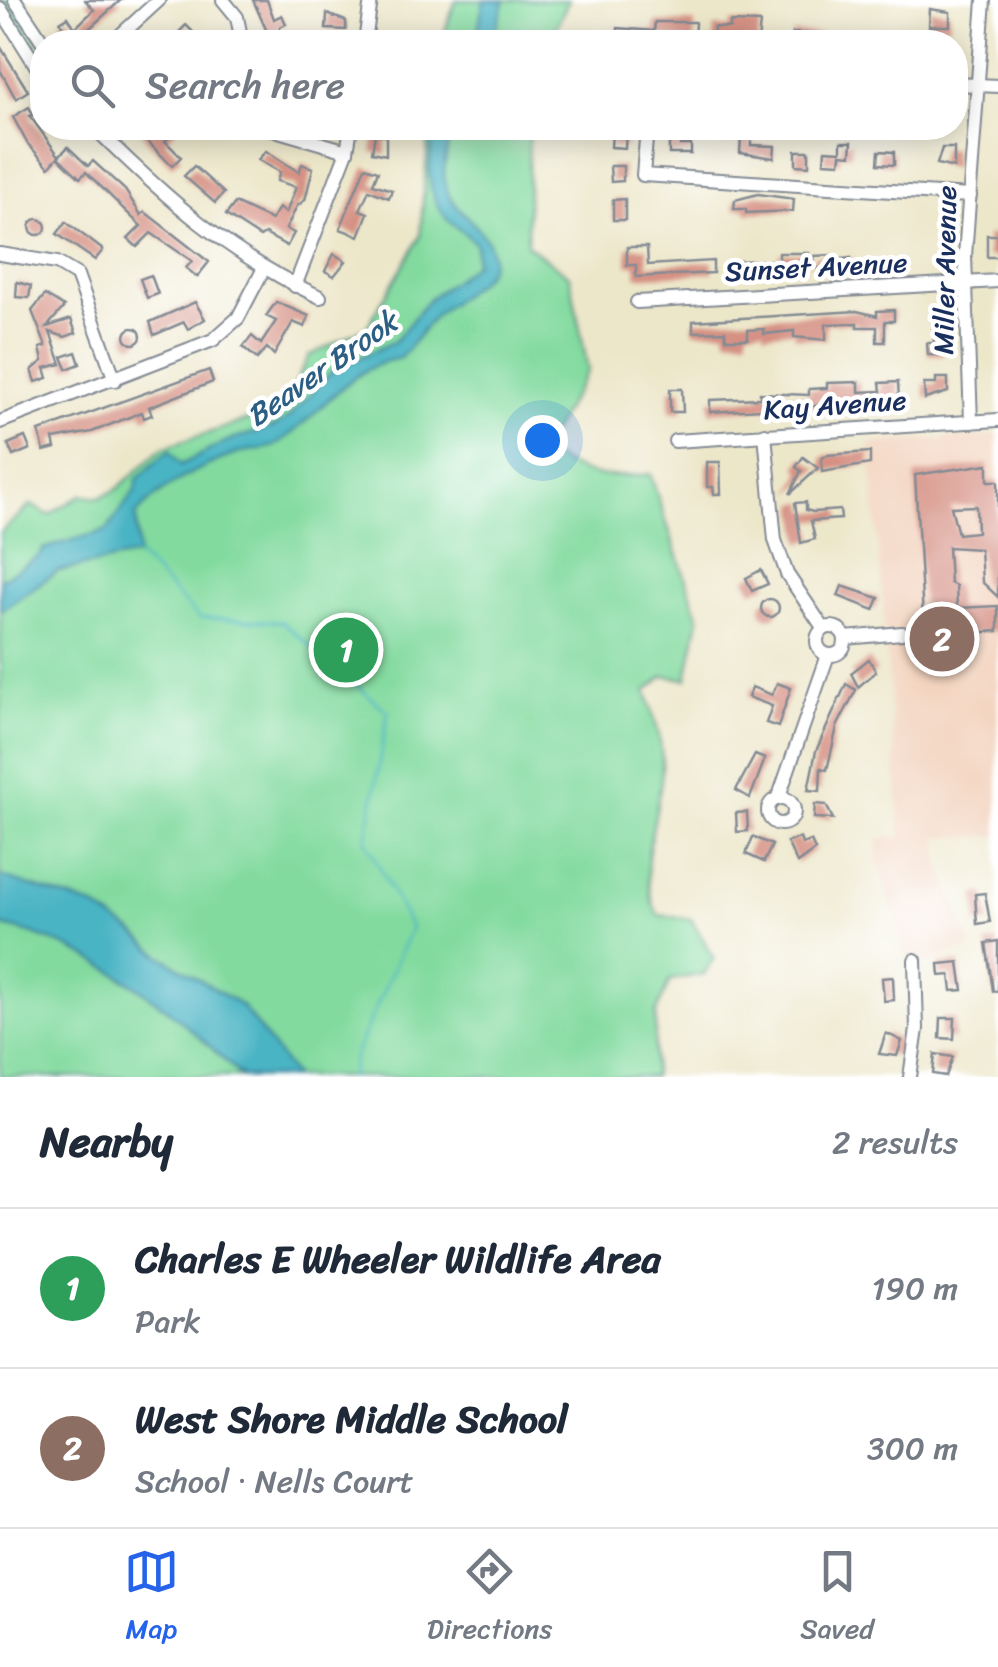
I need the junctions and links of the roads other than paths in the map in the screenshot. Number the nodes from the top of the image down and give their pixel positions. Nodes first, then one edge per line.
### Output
1 (16, 0) edge
2 (159, 0) edge
3 (223, 0) edge
4 (371, 0) edge
5 (984, 0) edge
6 (0, 8) edge
7 (35, 30) edge
8 (126, 30) edge
9 (240, 30) edge
10 (367, 30) edge
11 (30, 56) edge
12 (968, 85) edge
13 (979, 85) junction
14 (998, 86) edge
15 (108, 140) edge
16 (309, 140) edge
17 (349, 140) edge
18 (647, 140) edge
19 (347, 151) junction
20 (970, 196) junction
21 (0, 254) edge
22 (263, 270) junction
23 (998, 281) edge
24 (964, 283) junction
25 (295, 286) junction
26 (320, 298) dead end
27 (636, 302) dead end
28 (115, 380) junction
29 (998, 420) edge
30 (0, 422) edge
31 (971, 422) junction
32 (765, 434) junction
33 (676, 442) dead end
34 (824, 629) junction
35 (902, 633) dead end
36 (846, 638) junction
37 (828, 655) junction
38 (778, 799) dead end
39 (915, 960) dead end
40 (910, 1077) edge

1 - 7 street
2 - 8 street
3 - 9 street
4 - 10 street
5 - 13 street, Miller Avenue
6 - 11 street
12 - 13 street
13 - 14 street
13 - 20 street, Miller Avenue
15 - 22 street
16 - 19 street
17 - 19 street
18 - 20 street
19 - 25 street
20 - 24 street, Miller Avenue
21 - 28 street
22 - 25 street
22 - 28 street
23 - 24 street, Sunset Avenue
24 - 27 street, Sunset Avenue
24 - 31 street, Miller Avenue
25 - 26 street
28 - 30 street
29 - 31 street, Kay Avenue
31 - 32 street, Kay Avenue
32 - 33 street, Kay Avenue
32 - 34 street
34 - 36 street
34 - 37 street
35 - 36 street
36 - 37 street
37 - 38 street
39 - 40 street

